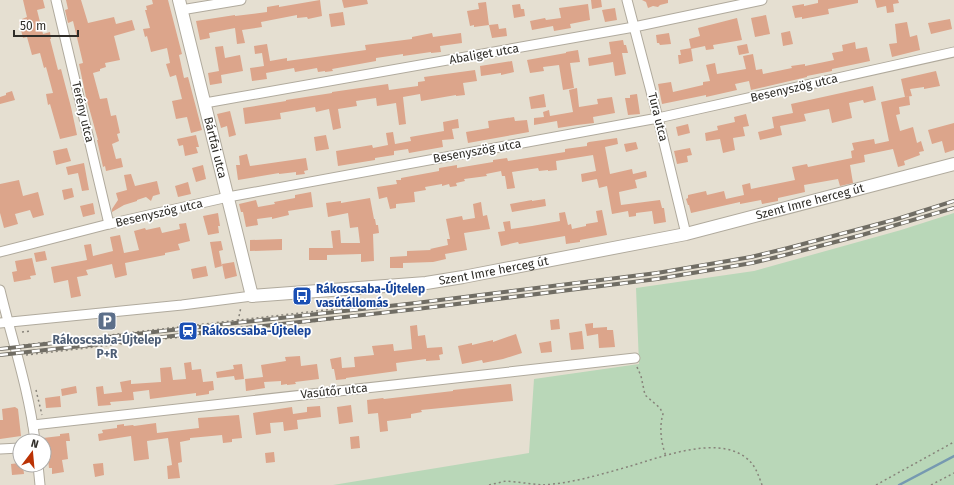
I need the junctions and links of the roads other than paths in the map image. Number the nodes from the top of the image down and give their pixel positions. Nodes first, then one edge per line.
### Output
1 (56, 0) edge
2 (241, 0) edge
3 (627, 0) edge
4 (762, 0) edge
5 (180, 5) edge
6 (634, 27) junction
7 (954, 52) edge
8 (205, 103) junction
9 (658, 118) junction
10 (954, 164) edge
11 (228, 197) junction
12 (109, 224) junction
13 (686, 234) junction
14 (0, 252) edge
15 (0, 290) edge
16 (252, 296) junction
17 (4, 323) edge
18 (635, 358) road end
19 (33, 425) junction
20 (34, 433) edge
21 (12, 448) edge
22 (0, 449) edge
23 (39, 473) edge
24 (40, 485) edge

1 - 12 street, Terény utca
2 - 5 street
3 - 6 street, Tura utca
4 - 6 street, Abaliget utca
5 - 8 street, Bártfai utca
6 - 8 street, Abaliget utca
6 - 9 street, Tura utca
7 - 9 street, Besenyszög utca
8 - 11 street, Bártfai utca
9 - 11 street, Besenyszög utca
9 - 13 street, Tura utca
10 - 13 street, Szent Imre herceg út
11 - 12 street, Besenyszög utca
11 - 16 street, Bártfai utca
12 - 14 street, Besenyszög utca
13 - 16 street, Szent Imre herceg út
15 - 17 street
16 - 17 street, Szent Imre herceg út
17 - 19 street
18 - 19 street, Vasútőr utca
19 - 20 street
21 - 22 street
23 - 24 street

